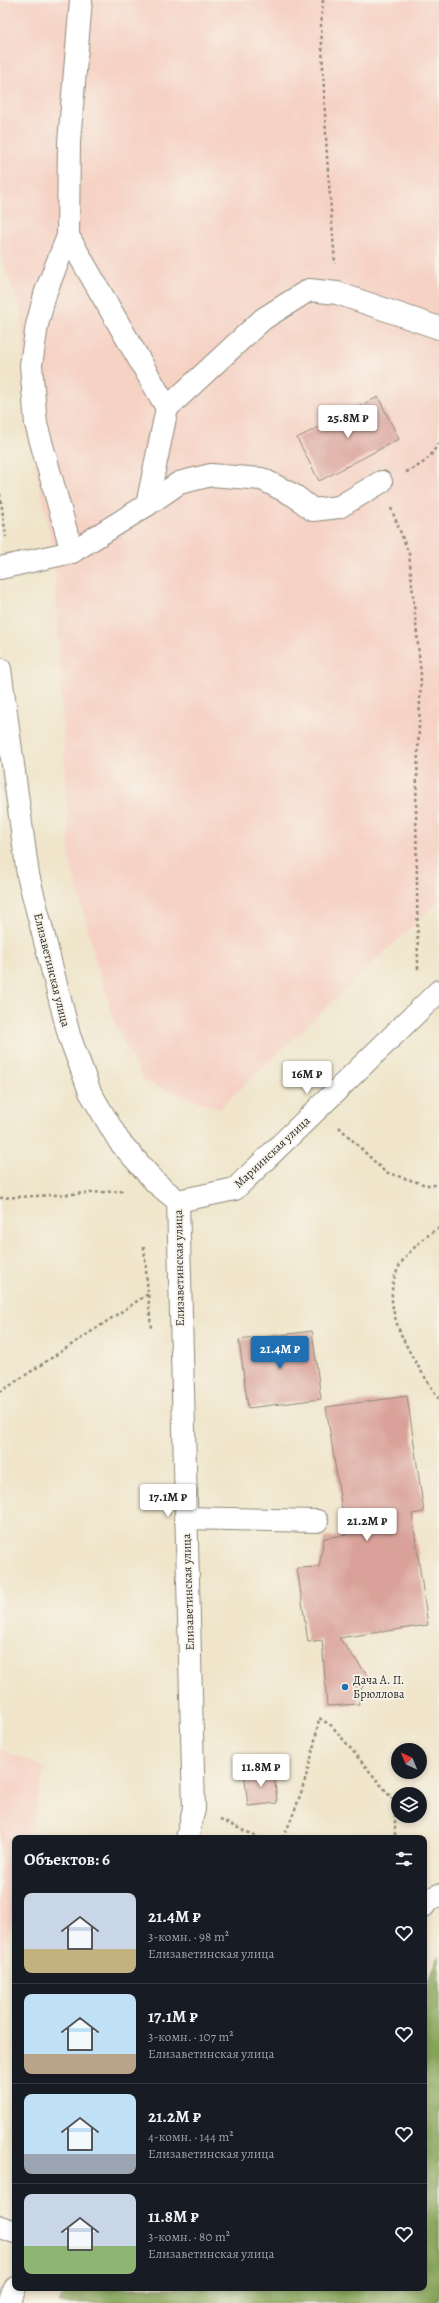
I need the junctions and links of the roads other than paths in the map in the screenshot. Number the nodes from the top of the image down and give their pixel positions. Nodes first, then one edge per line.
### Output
1 (81, 0) edge
2 (68, 236) junction
3 (439, 328) edge
4 (167, 408) junction
5 (381, 482) road end
6 (147, 505) junction
7 (72, 552) junction
8 (6, 566) edge
9 (0, 669) edge
10 (439, 992) edge
11 (178, 1201) junction
12 (185, 1518) junction
13 (317, 1521) dead end
14 (189, 1835) edge
15 (439, 1895) edge
16 (427, 1902) edge
17 (0, 2227) edge
18 (12, 2231) edge
19 (14, 2291) edge
20 (9, 2303) edge

1 - 2 street
2 - 4 street
2 - 7 street
3 - 4 street
4 - 6 street
5 - 6 street
6 - 7 street
7 - 8 street
9 - 11 street, Елизаветинская улица
10 - 11 street, Мариинская улица
11 - 12 street, Елизаветинская улица
12 - 13 street
12 - 14 street, Елизаветинская улица
15 - 16 street
17 - 18 street
19 - 20 street

